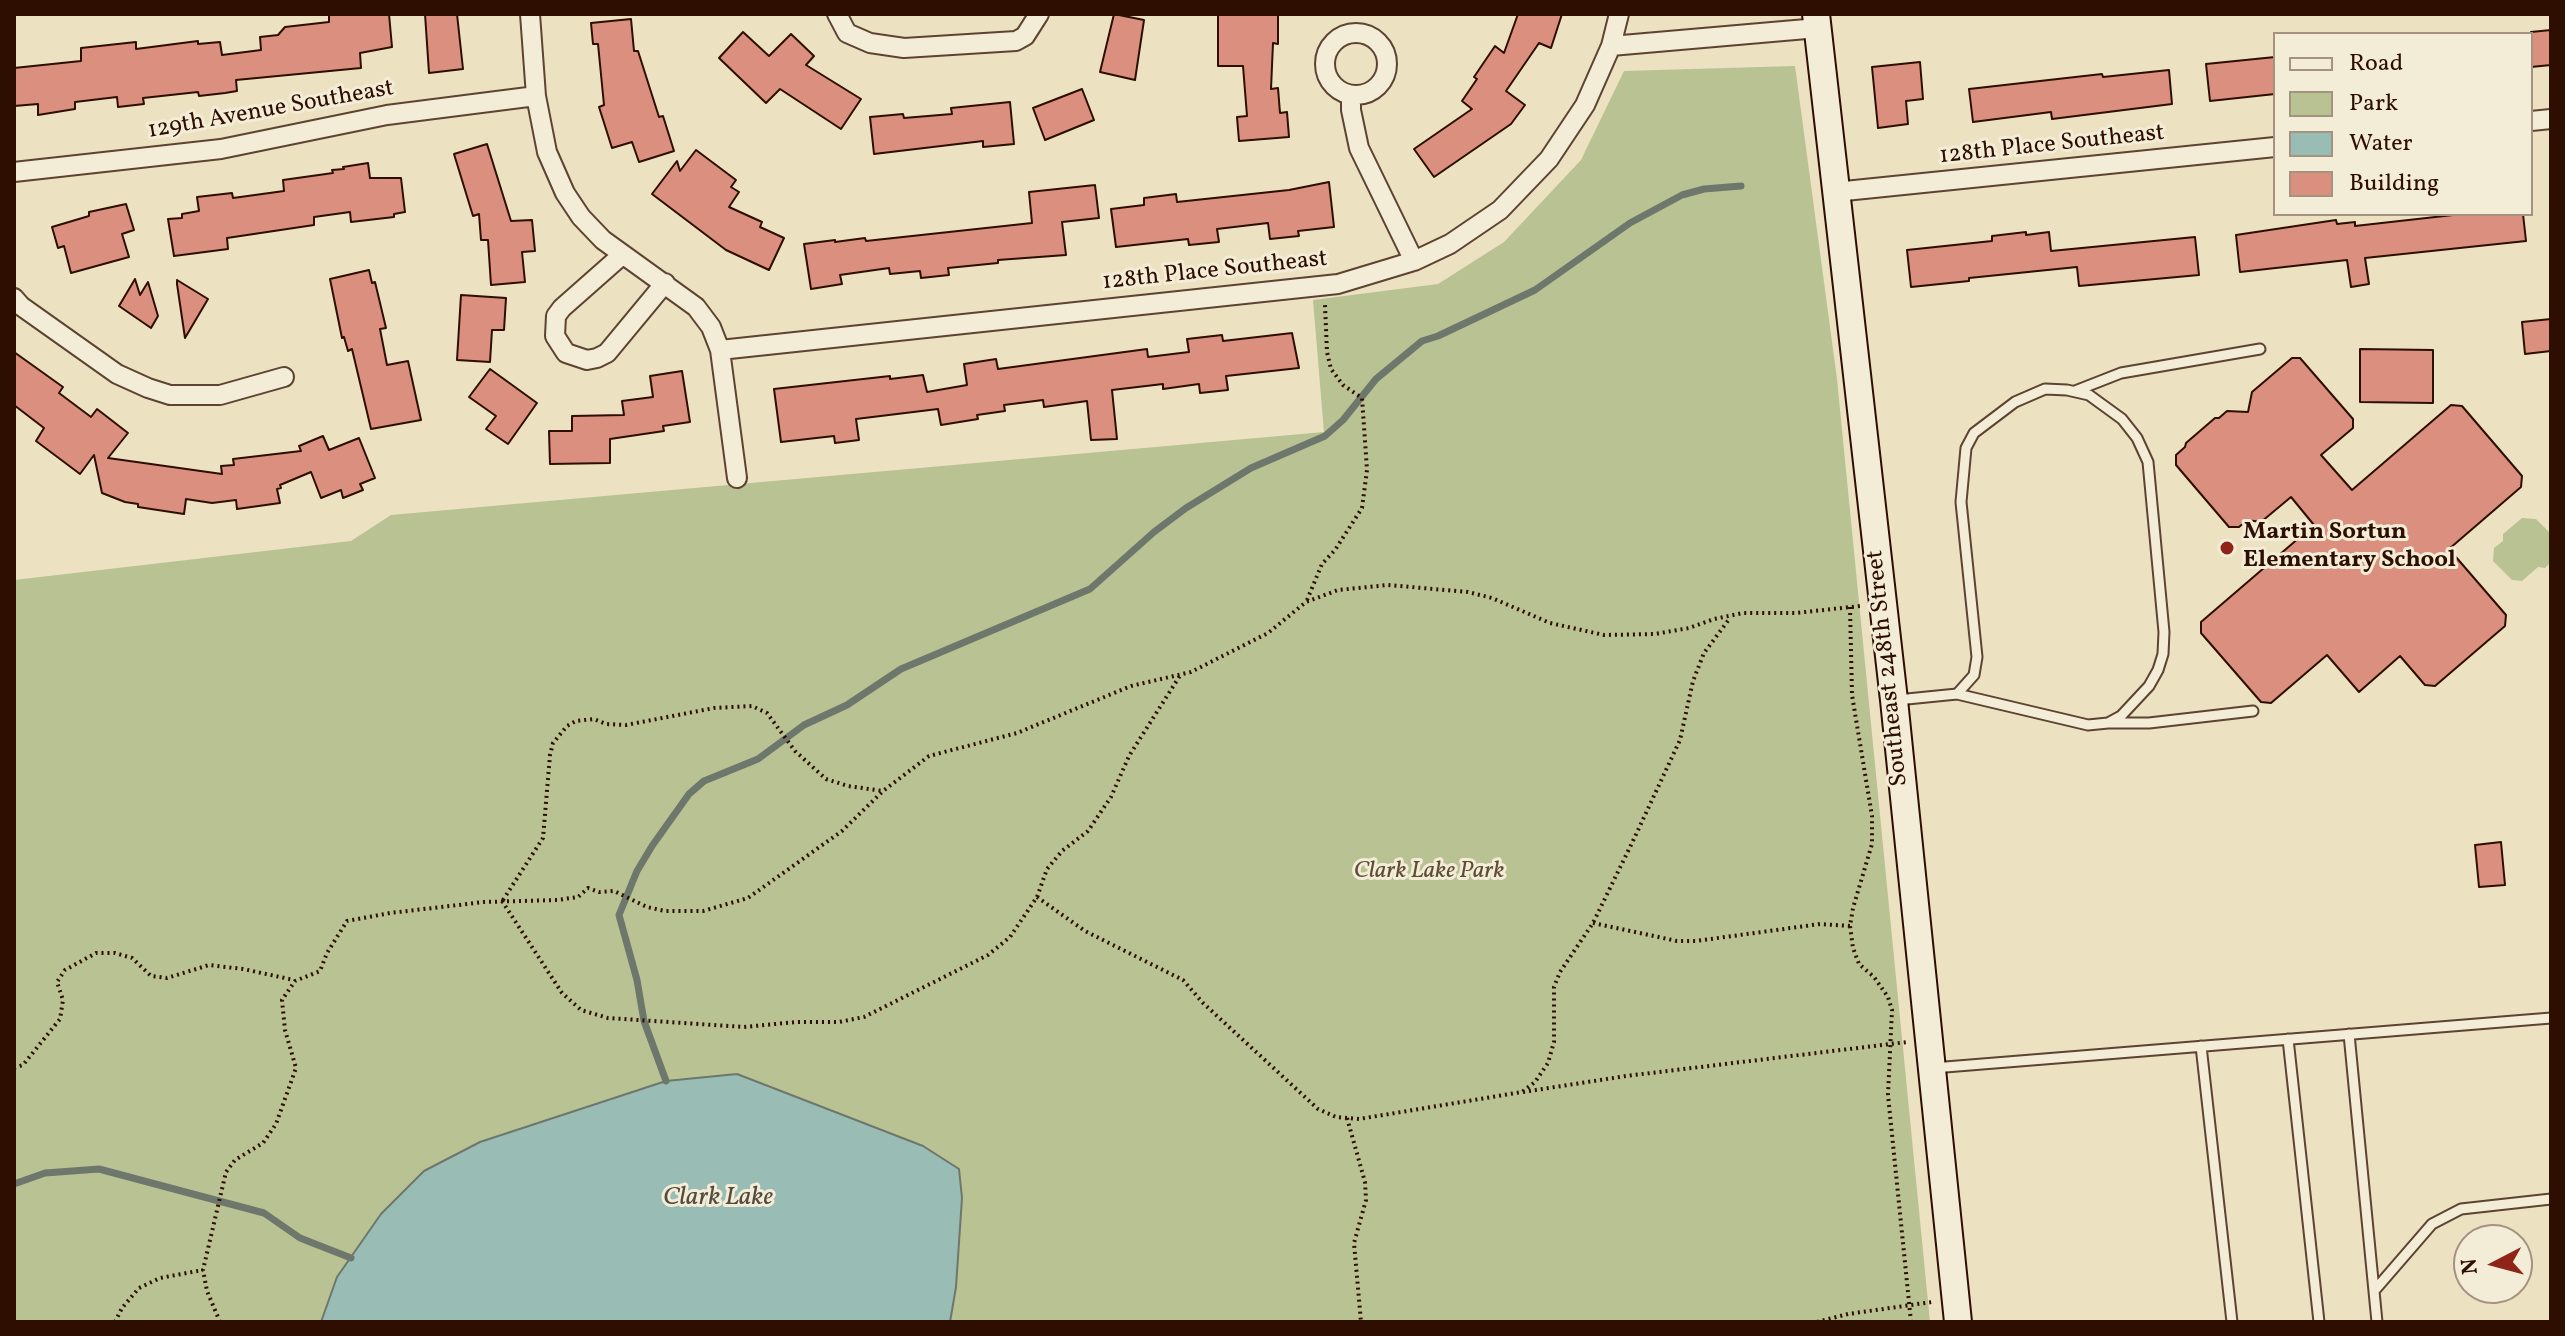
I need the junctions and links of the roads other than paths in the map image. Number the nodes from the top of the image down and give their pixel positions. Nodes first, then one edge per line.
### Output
1 (530, 14) edge
2 (837, 14) edge
3 (1039, 14) edge
4 (1619, 14) edge
5 (1817, 21) edge
6 (1611, 46) junction
7 (1351, 95) dead end
8 (536, 96) junction
9 (2273, 147) edge
10 (14, 172) edge
11 (1835, 192) junction
12 (622, 255) junction
13 (1414, 261) junction
14 (665, 283) junction
15 (14, 298) edge
16 (2260, 349) dead end
17 (720, 350) junction
18 (284, 377) dead end
19 (2075, 391) junction
20 (737, 478) dead end
21 (1957, 694) junction
22 (1894, 700) junction
23 (2253, 711) dead end
24 (2108, 723) junction
25 (2551, 1018) edge
26 (2349, 1034) junction
27 (2288, 1039) junction
28 (2201, 1046) junction
29 (1933, 1068) junction
30 (2551, 1199) edge
31 (2374, 1291) junction
32 (1957, 1311) edge
33 (2232, 1322) edge
34 (2319, 1322) edge
35 (2377, 1322) edge

1 - 8 street
2 - 3 street
4 - 6 street, 128th Place Southeast
5 - 6 street
5 - 11 street, Southeast 248th Street
6 - 13 street, 128th Place Southeast
7 - 13 street
8 - 10 street, 129th Avenue Southeast
8 - 12 street
9 - 11 street, 128th Place Southeast
11 - 22 street, Southeast 248th Street
12 - 14 street
12 - 14 street
13 - 17 street, 128th Place Southeast
14 - 17 street
15 - 18 street
16 - 19 lane
17 - 20 street
19 - 21 lane
19 - 24 lane
21 - 22 lane
21 - 24 lane
22 - 29 street, Southeast 248th Street
23 - 24 lane
25 - 26 lane
26 - 27 lane
26 - 31 lane
27 - 28 lane
27 - 34 lane
28 - 29 lane
28 - 33 lane
29 - 32 street, Southeast 248th Street
30 - 31 lane
31 - 35 lane

